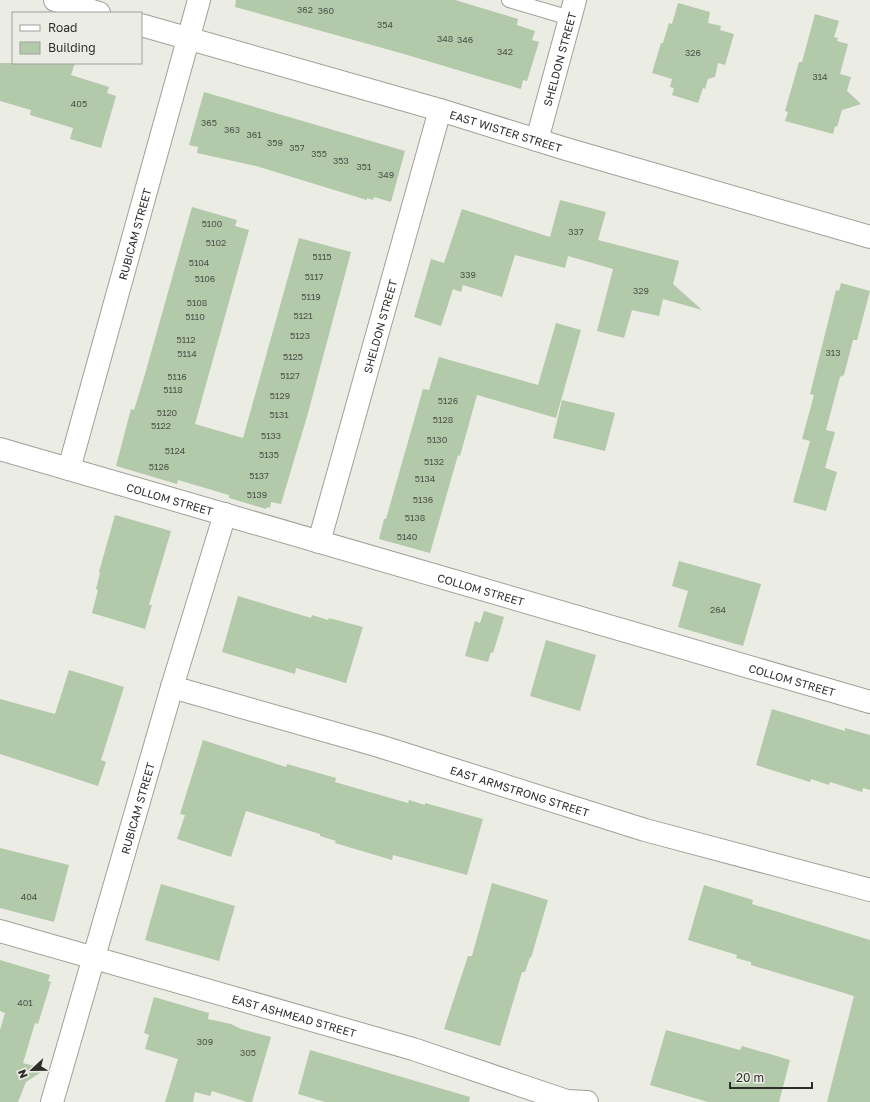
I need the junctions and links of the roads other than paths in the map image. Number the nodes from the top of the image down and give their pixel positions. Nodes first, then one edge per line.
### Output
1 (55, 0) edge
2 (199, 0) edge
3 (509, 0) edge
4 (572, 9) edge
5 (96, 12) edge
6 (142, 25) edge
7 (188, 39) junction
8 (440, 110) junction
9 (537, 140) junction
10 (870, 237) edge
11 (0, 449) edge
12 (69, 469) junction
13 (225, 514) junction
14 (319, 542) junction
15 (172, 687) junction
16 (870, 702) edge
17 (870, 890) edge
18 (0, 931) edge
19 (94, 958) junction
20 (52, 1102) edge
21 (587, 1102) edge

1 - 5 street
2 - 7 street, RUBICAM STREET
3 - 4 lane
4 - 9 street, SHELDON STREET
6 - 7 street, EAST WISTER STREET
7 - 8 street, EAST WISTER STREET
7 - 12 street, RUBICAM STREET
8 - 9 street, EAST WISTER STREET
8 - 14 street, SHELDON STREET
9 - 10 street, EAST WISTER STREET
11 - 12 street, COLLOM STREET
12 - 13 street, COLLOM STREET
13 - 14 street, COLLOM STREET
13 - 15 street, RUBICAM STREET
14 - 16 street, COLLOM STREET
15 - 17 street, EAST ARMSTRONG STREET
15 - 19 street, RUBICAM STREET
18 - 19 street, EAST ASHMEAD STREET
19 - 20 street, RUBICAM STREET
19 - 21 street, EAST ASHMEAD STREET

